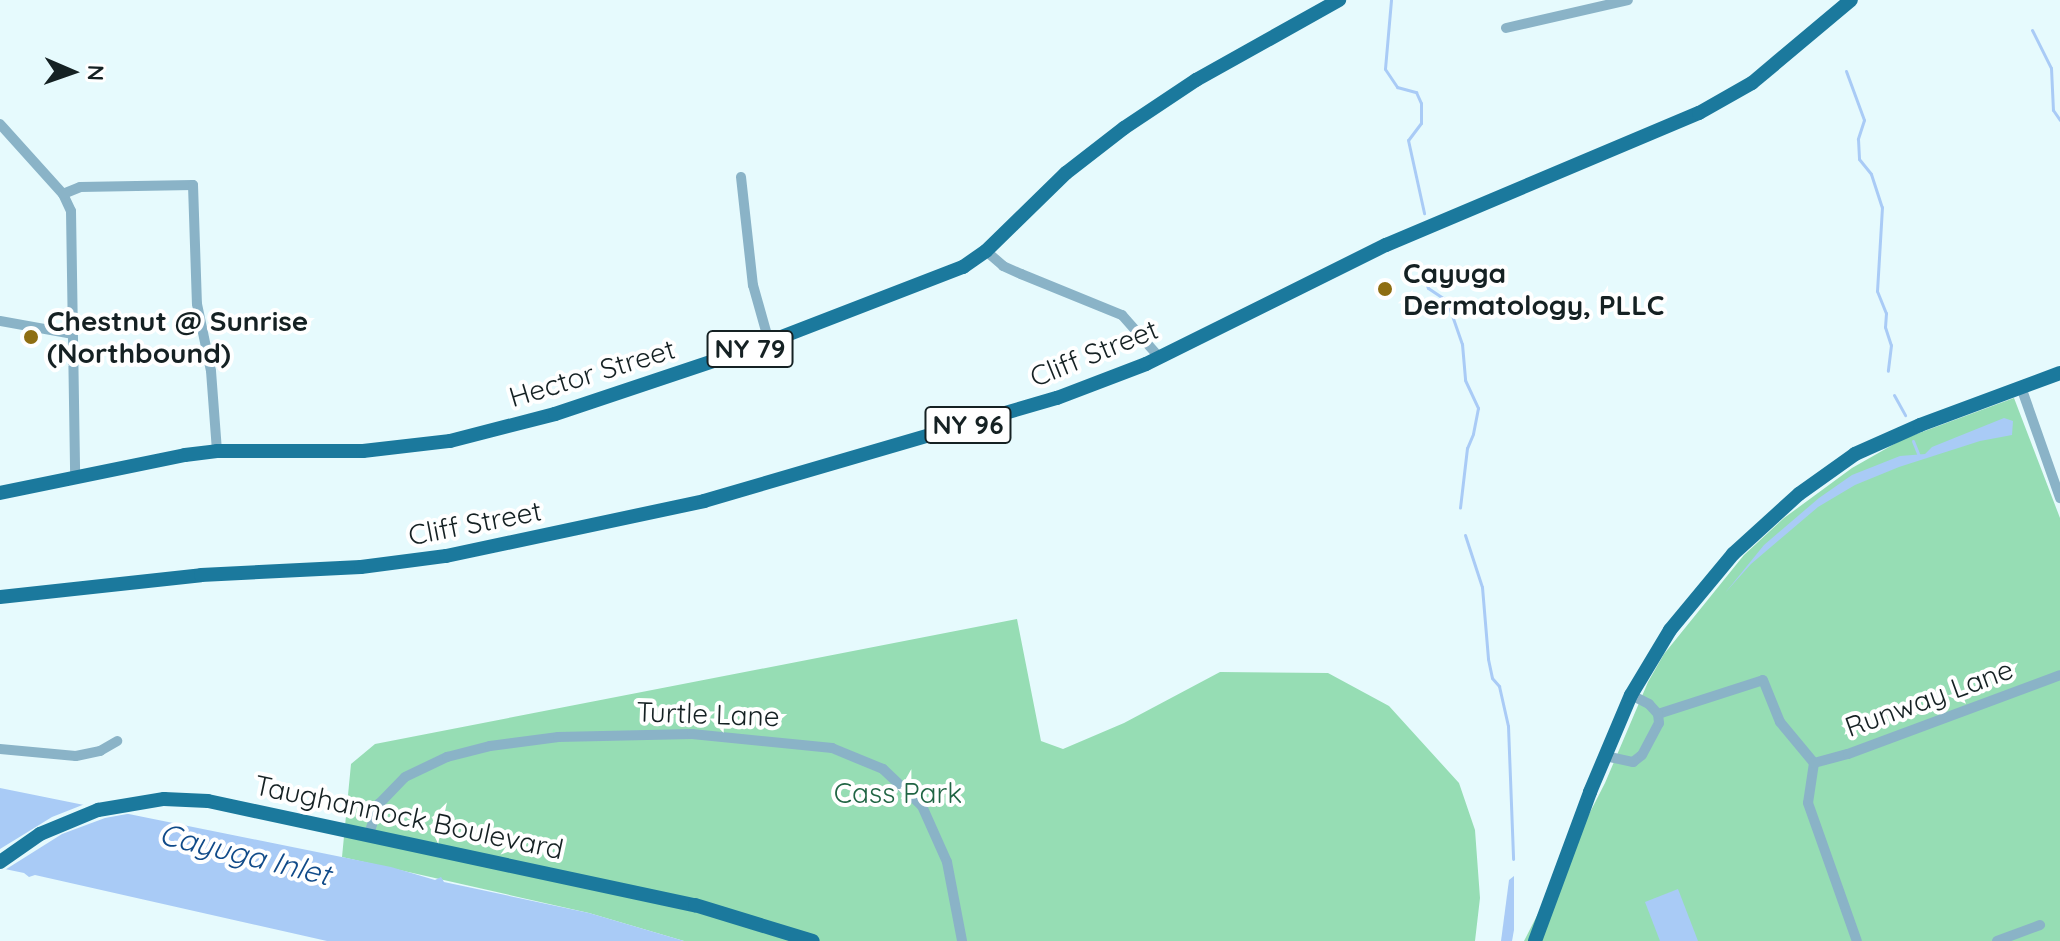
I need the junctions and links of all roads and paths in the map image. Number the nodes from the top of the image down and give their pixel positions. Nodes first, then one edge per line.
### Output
1 (1339, 0) edge
2 (1628, 0) edge
3 (1851, 0) edge
4 (1506, 28) dead end
5 (0, 124) edge
6 (741, 177) dead end
7 (63, 194) junction
8 (986, 251) junction
9 (0, 321) edge
10 (72, 334) junction
11 (769, 342) junction
12 (1159, 357) junction
13 (2060, 373) edge
14 (2021, 387) junction
15 (217, 451) junction
16 (75, 476) junction
17 (0, 493) edge
18 (2060, 498) edge
19 (0, 597) edge
20 (2060, 675) edge
21 (1631, 695) junction
22 (1658, 714) junction
23 (117, 741) dead end
24 (0, 749) edge
25 (1605, 756) junction
26 (1814, 763) junction
27 (369, 834) junction
28 (0, 862) edge
29 (2040, 925) dead end
30 (813, 941) edge
31 (962, 941) edge
32 (1535, 941) edge
33 (1857, 941) edge
34 (1997, 941) edge

1 - 8 main road, Hector Street / NY 79
2 - 4 street
3 - 12 main road, Cliff Street / NY 96
5 - 7 street
6 - 11 street
7 - 10 street
7 - 15 street
8 - 11 main road, Hector Street / NY 79
8 - 12 street
9 - 10 street
10 - 16 street
11 - 15 main road, Hector Street / NY 79
12 - 19 main road, Cliff Street / NY 96
13 - 14 main road
14 - 18 street
14 - 21 main road
15 - 16 main road, Hector Street / NY 79
16 - 17 main road, Hector Street / NY 79
20 - 26 street, Runway Lane
21 - 22 street
21 - 25 main road
22 - 25 street
22 - 26 street
23 - 24 street
25 - 32 main road
26 - 33 street
27 - 28 main road, Taughannock Boulevard
27 - 30 main road, Taughannock Boulevard
27 - 31 street, Turtle Lane
29 - 34 street

